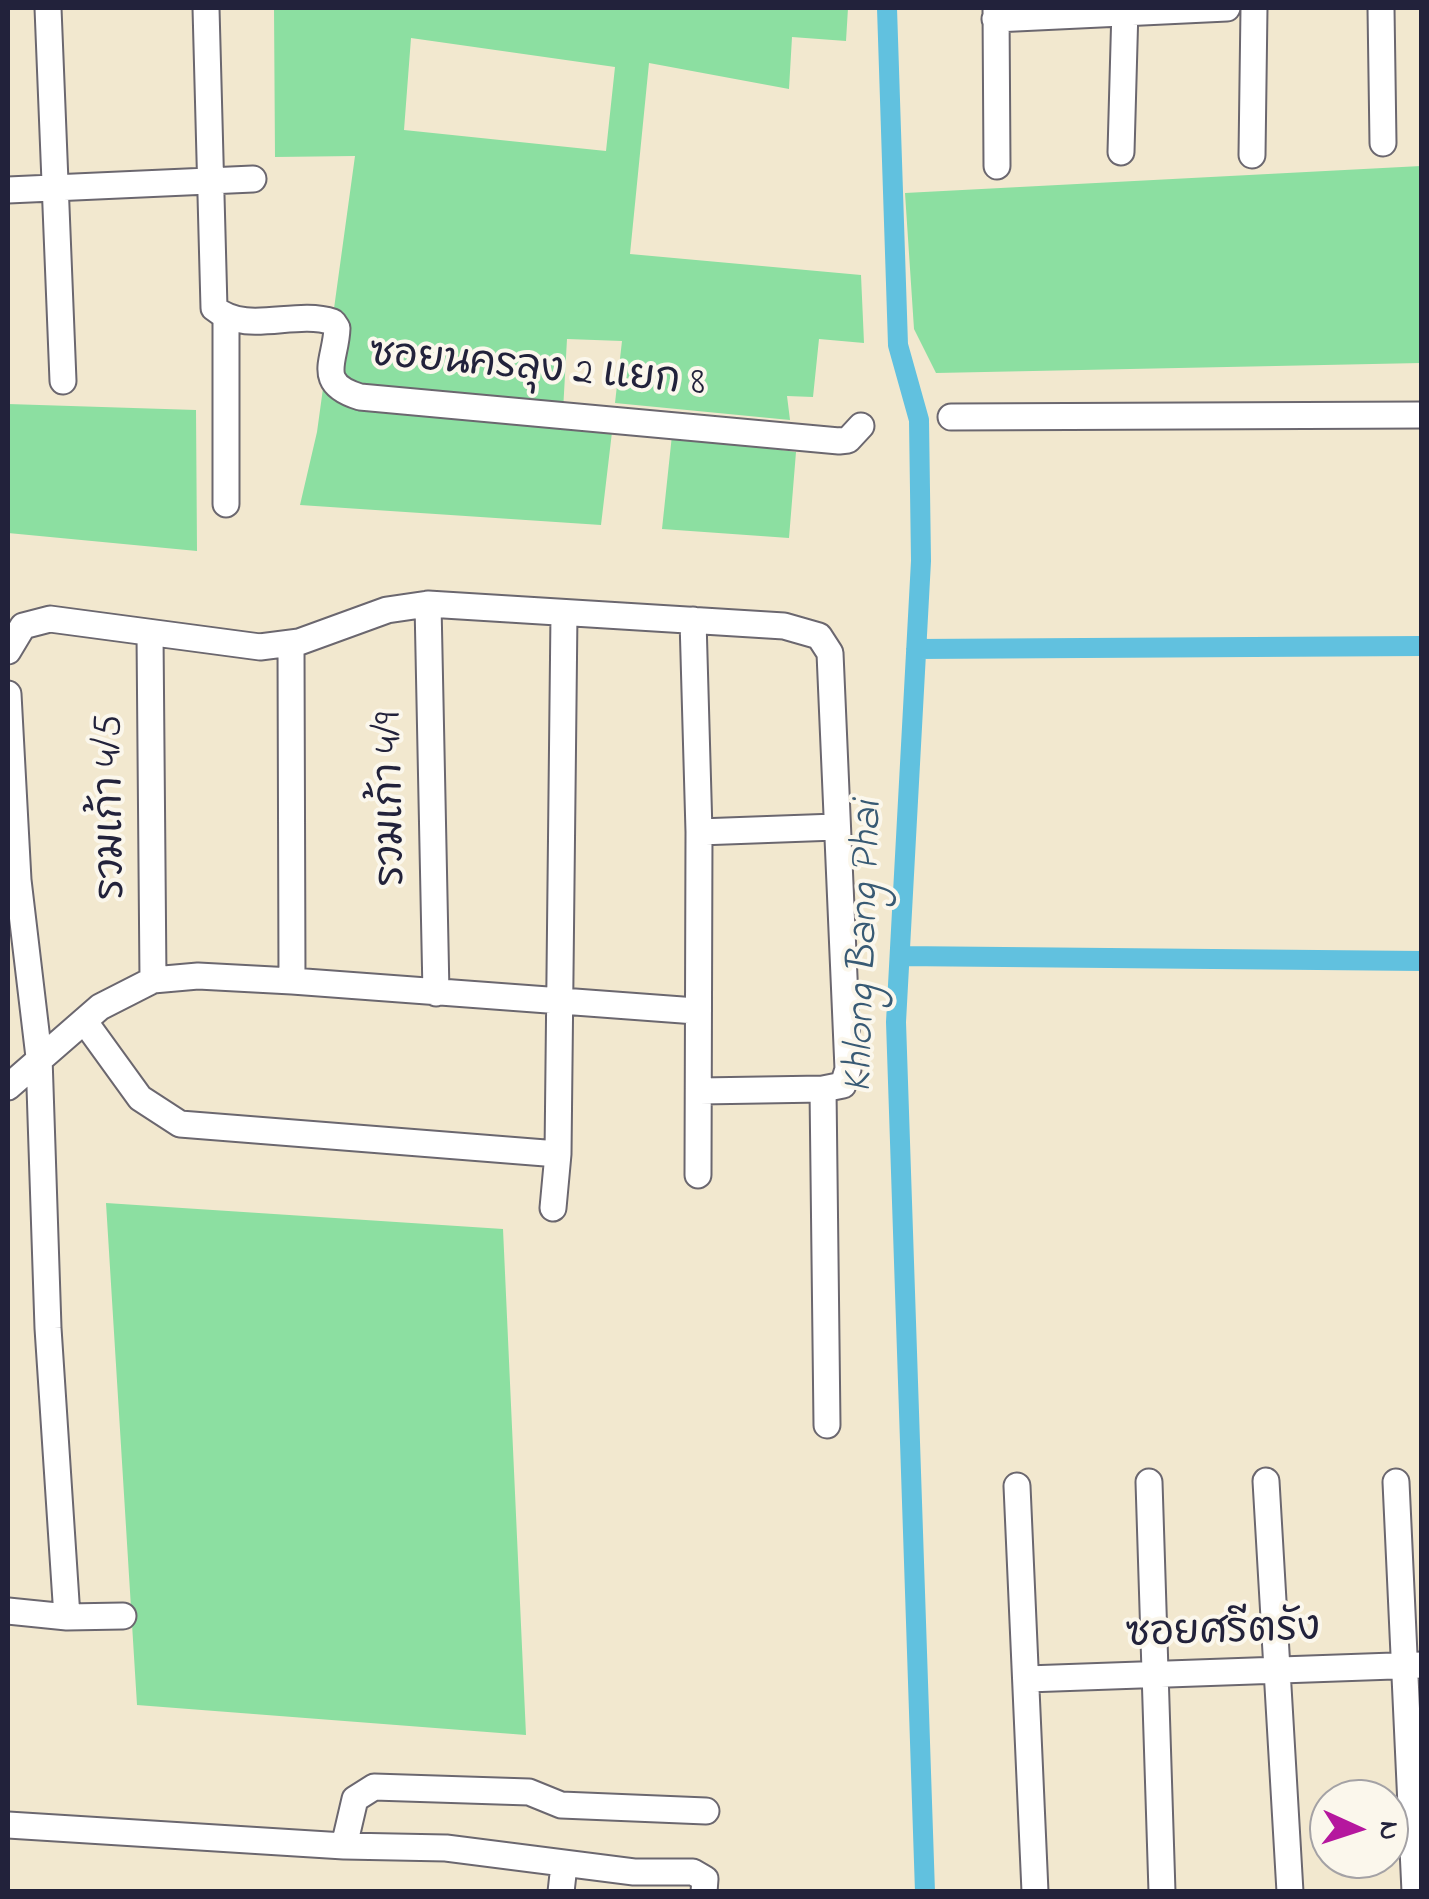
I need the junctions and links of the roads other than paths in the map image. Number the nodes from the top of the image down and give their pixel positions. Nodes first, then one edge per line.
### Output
1 (48, 8) edge
2 (206, 8) edge
3 (1125, 8) edge
4 (1228, 8) edge
5 (1254, 8) edge
6 (1381, 8) edge
7 (996, 13) edge
8 (1383, 143) dead end
9 (1122, 152) dead end
10 (1252, 155) dead end
11 (997, 166) dead end
12 (253, 179) dead end
13 (210, 182) junction
14 (58, 187) junction
15 (8, 190) edge
16 (226, 318) junction
17 (63, 381) dead end
18 (1422, 415) edge
19 (951, 417) dead end
20 (861, 426) dead end
21 (226, 504) dead end
22 (428, 604) junction
23 (564, 613) junction
24 (694, 620) junction
25 (150, 634) junction
26 (290, 644) junction
27 (8, 651) edge
28 (8, 694) edge
29 (8, 703) edge
30 (836, 827) junction
31 (699, 832) junction
32 (153, 980) junction
33 (292, 980) junction
34 (436, 993) junction
35 (561, 1003) junction
36 (696, 1011) junction
37 (85, 1022) junction
38 (39, 1057) junction
39 (8, 1086) edge
40 (823, 1089) junction
41 (700, 1091) junction
42 (558, 1154) junction
43 (698, 1175) dead end
44 (553, 1208) dead end
45 (827, 1425) dead end
46 (1266, 1481) dead end
47 (1148, 1482) dead end
48 (1396, 1482) dead end
49 (1018, 1486) dead end
50 (8, 1610) edge
51 (123, 1616) dead end
52 (67, 1617) junction
53 (1414, 1665) edge
54 (1280, 1671) junction
55 (1158, 1676) junction
56 (1028, 1679) junction
57 (706, 1812) dead end
58 (8, 1826) edge
59 (344, 1846) junction
60 (564, 1864) junction
61 (633, 1882) edge
62 (561, 1892) edge
63 (704, 1892) edge
64 (1035, 1892) edge
65 (1162, 1892) edge
66 (1290, 1892) edge
67 (1415, 1892) edge

1 - 14 street
2 - 13 street
3 - 4 street
3 - 7 street
3 - 9 street
5 - 10 street
6 - 8 street
7 - 11 street
12 - 13 street
13 - 14 street
13 - 16 street
14 - 15 street
14 - 17 street
16 - 20 street, ซอยนครลุง 2 แยก 8
16 - 21 street
18 - 19 street
22 - 23 street
22 - 26 street
22 - 34 street, รวมเก้า 4/9
23 - 24 street
23 - 35 street
24 - 30 street
24 - 31 street
25 - 26 street
25 - 27 street
25 - 32 street, รวมเก้า 4/5
26 - 33 street
28 - 29 street
29 - 38 street
30 - 31 street
30 - 40 street
31 - 36 street
32 - 33 street
32 - 37 street
33 - 34 street
34 - 35 street
35 - 36 street
35 - 42 street
36 - 41 street
37 - 38 street
37 - 42 street
38 - 39 street
38 - 52 street
40 - 41 street
40 - 45 street
41 - 43 street
42 - 44 street
46 - 54 street
47 - 55 street
48 - 53 street
49 - 56 street
50 - 52 street
51 - 52 street
53 - 54 street, ซอยศรีตรัง
53 - 67 street
54 - 55 street, ซอยศรีตรัง
54 - 66 street
55 - 56 street, ซอยศรีตรัง
55 - 65 street
56 - 64 street
57 - 59 street
58 - 59 street
59 - 60 street
60 - 61 street
60 - 62 street
61 - 63 street

